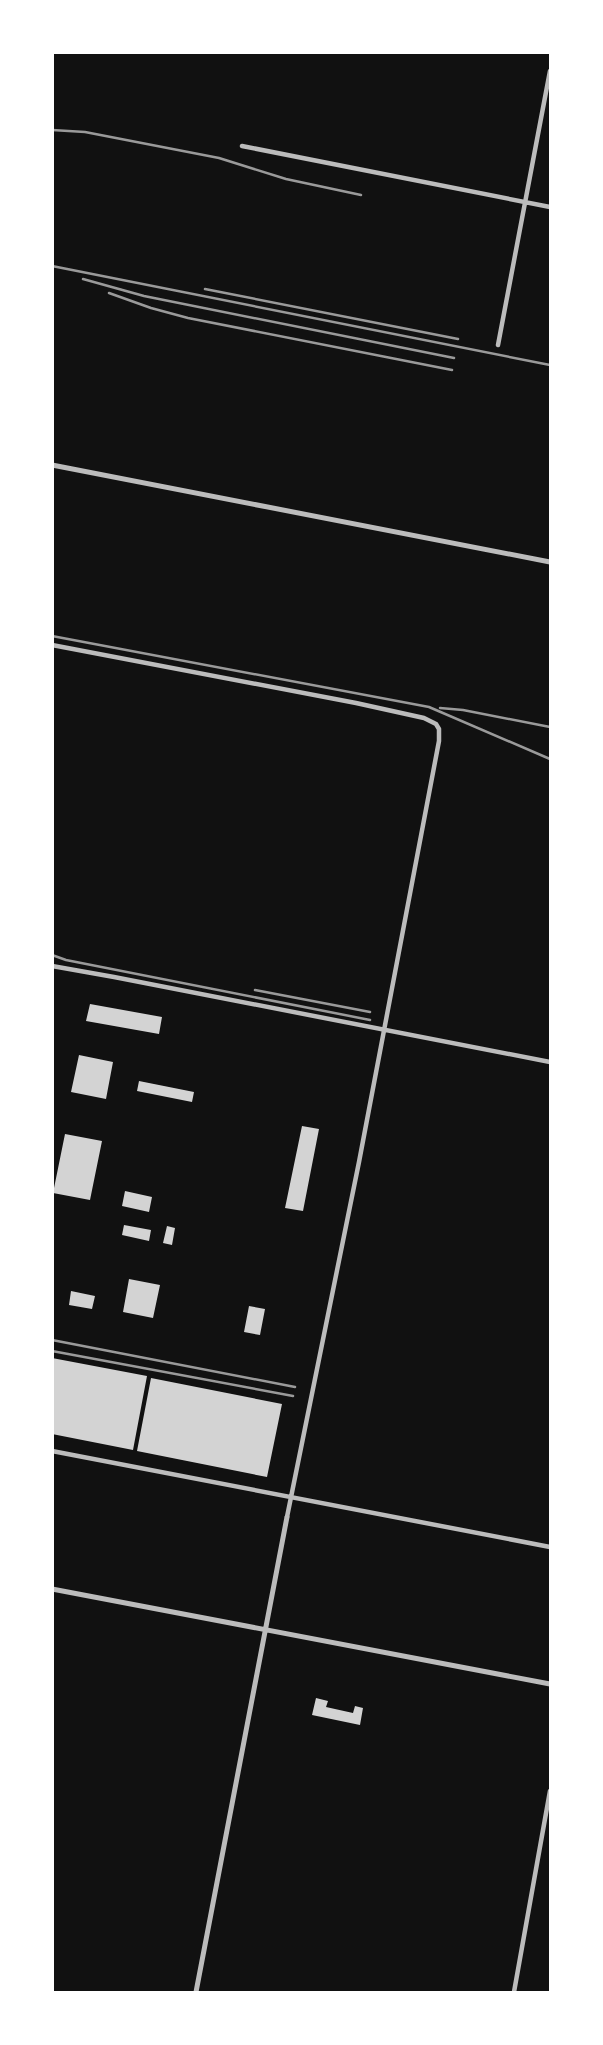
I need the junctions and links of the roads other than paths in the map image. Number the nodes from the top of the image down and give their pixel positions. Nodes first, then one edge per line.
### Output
1 (550, 71) edge
2 (242, 146) dead end
3 (525, 202) junction
4 (550, 207) edge
5 (498, 345) dead end
6 (52, 466) edge
7 (550, 562) edge
8 (52, 645) edge
9 (52, 966) edge
10 (385, 1030) junction
11 (550, 1062) edge
12 (52, 1451) edge
13 (291, 1496) junction
14 (287, 1517) joint
15 (550, 1547) edge
16 (52, 1589) edge
17 (265, 1628) junction
18 (550, 1684) edge
19 (550, 1791) edge
20 (548, 1819) edge
21 (196, 1992) edge
22 (514, 1992) edge

1 - 3 street
2 - 3 street
3 - 4 street
3 - 5 street
6 - 7 street
8 - 10 street
9 - 10 street
10 - 11 street
10 - 13 street
12 - 13 street
13 - 14 street
13 - 15 street
14 - 17 street
16 - 17 street
17 - 18 street
17 - 21 street
19 - 20 street
20 - 22 street

